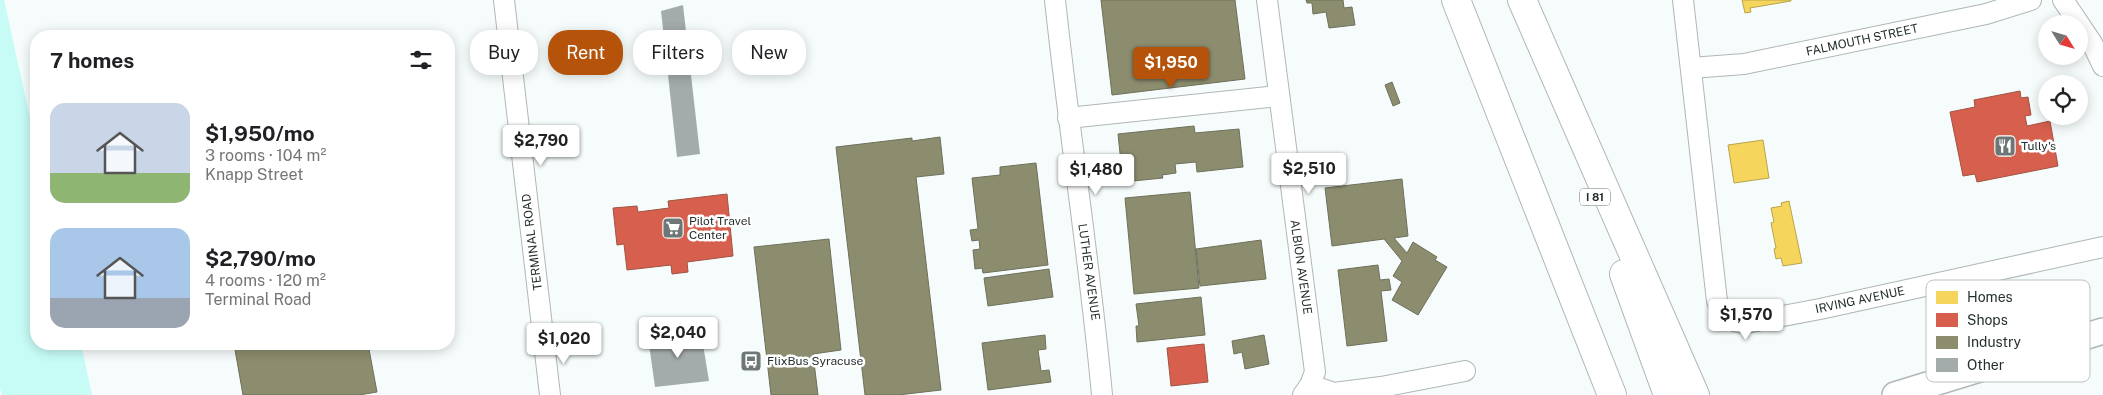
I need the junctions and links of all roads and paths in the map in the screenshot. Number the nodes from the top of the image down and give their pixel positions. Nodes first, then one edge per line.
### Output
1 (504, 0) edge
2 (1055, 0) edge
3 (1267, 0) edge
4 (1456, 0) edge
5 (1521, 0) edge
6 (1683, 0) edge
7 (2031, 0) edge
8 (2063, 0) edge
9 (2103, 66) edge
10 (1691, 68) junction
11 (1278, 96) junction
12 (1068, 118) junction
13 (2103, 247) edge
14 (1952, 280) edge
15 (1926, 286) edge
16 (2103, 330) edge
17 (2090, 334) edge
18 (1465, 371) dead end
19 (1937, 382) edge
20 (1307, 390) edge
21 (1610, 390) edge
22 (550, 395) edge
23 (1102, 395) edge
24 (1668, 395) edge
25 (1695, 395) edge
26 (1895, 395) edge

1 - 22 street, TERMINAL ROAD
2 - 12 street, LUTHER AVENUE
3 - 11 street, ALBION AVENUE
4 - 21 highway
5 - 24 highway, I 81
5 - 25 highway
6 - 10 street, IRVING AVENUE
7 - 10 street, FALMOUTH STREET
8 - 9 street
10 - 15 street, IRVING AVENUE
11 - 12 street
11 - 20 street, ALBION AVENUE
12 - 23 street, LUTHER AVENUE
13 - 14 street, IRVING AVENUE
16 - 17 street
18 - 20 street
19 - 26 street

